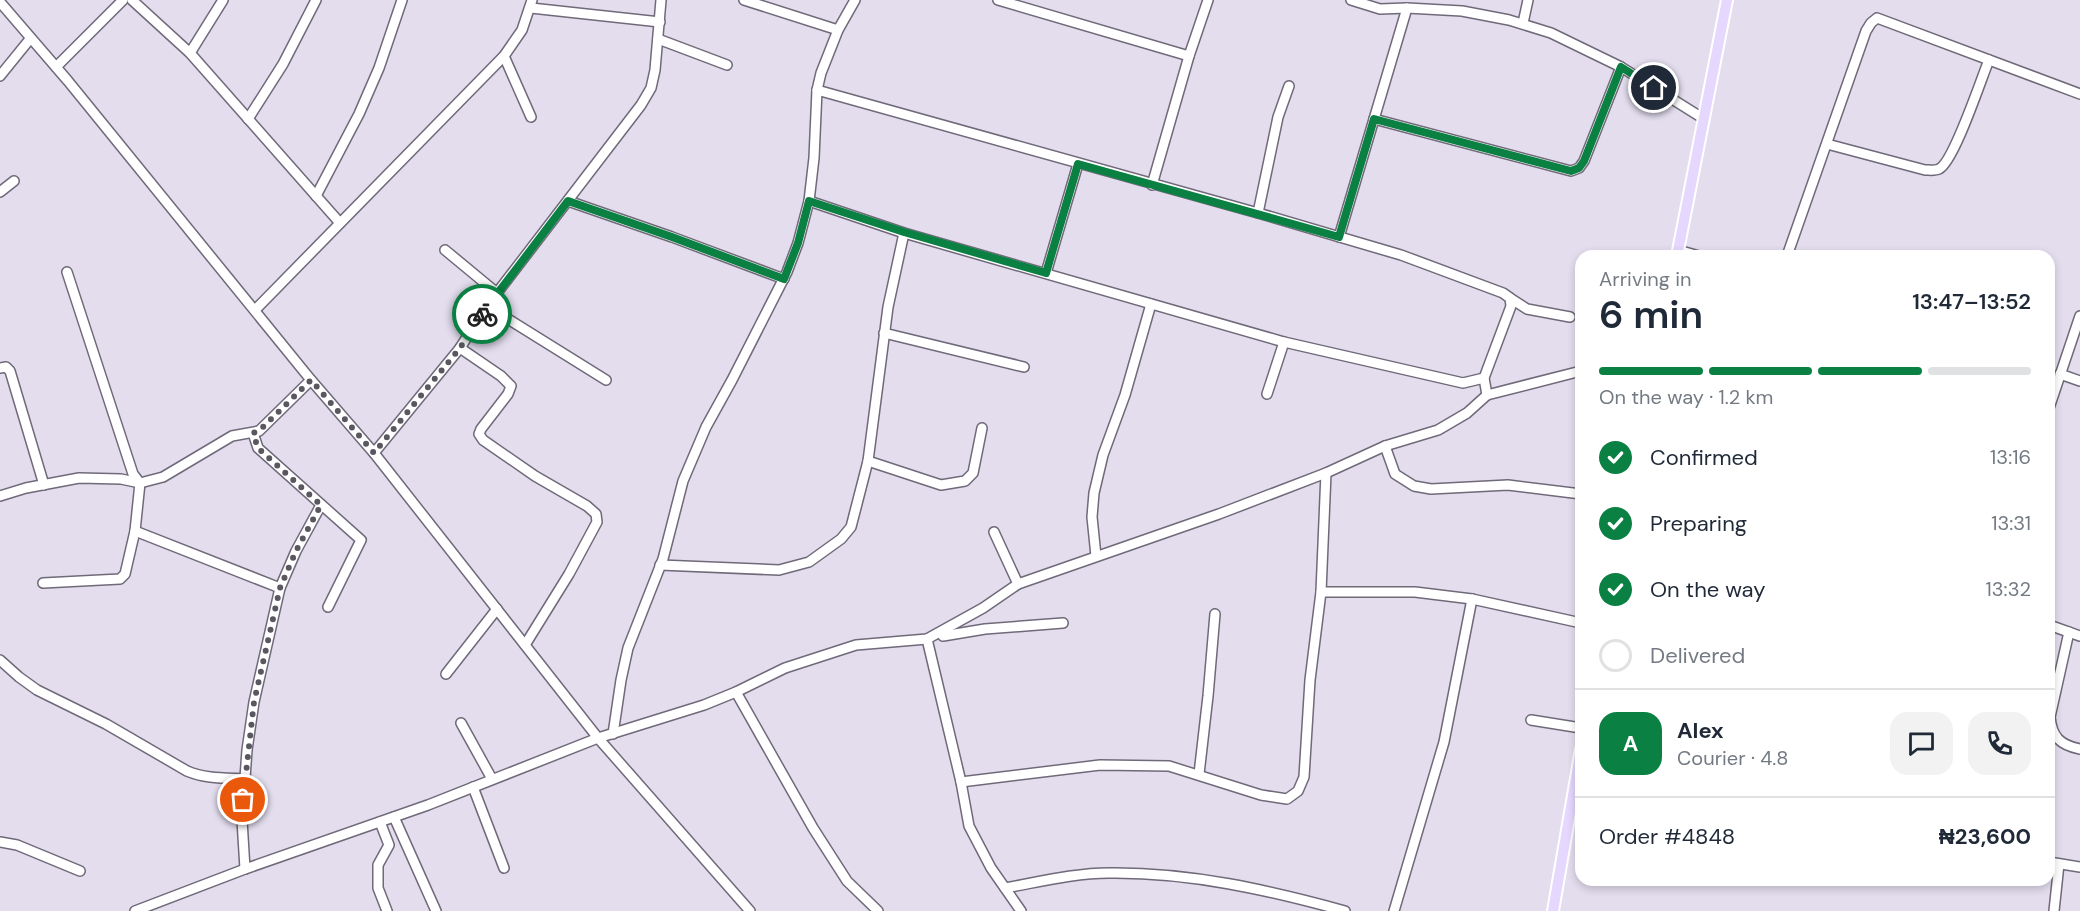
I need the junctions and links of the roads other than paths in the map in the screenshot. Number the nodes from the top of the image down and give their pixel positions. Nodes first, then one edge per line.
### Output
1 (123, 0) edge
2 (132, 0) edge
3 (223, 0) edge
4 (316, 0) edge
5 (402, 0) edge
6 (661, 0) edge
7 (744, 0) edge
8 (855, 0) edge
9 (998, 0) edge
10 (1209, 0) edge
11 (1351, 0) edge
12 (1528, 0) edge
13 (1727, 0) edge
14 (0, 2) edge
15 (531, 4) edge
16 (1407, 8) junction
17 (660, 22) junction
18 (1523, 23) junction
19 (838, 30) junction
20 (30, 39) junction
21 (658, 39) junction
22 (190, 53) junction
23 (504, 56) junction
24 (1189, 56) junction
25 (1989, 60) junction
26 (727, 64) dead end
27 (56, 67) junction
28 (1621, 67) junction
29 (0, 76) edge
30 (1289, 86) dead end
31 (817, 90) junction
32 (2080, 93) edge
33 (531, 117) dead end
34 (248, 118) junction
35 (1374, 119) junction
36 (1704, 119) junction
37 (1827, 144) junction
38 (1078, 164) junction
39 (14, 181) dead end
40 (1152, 185) junction
41 (0, 192) edge
42 (316, 196) junction
43 (568, 201) junction
44 (809, 201) junction
45 (1258, 213) junction
46 (340, 223) junction
47 (904, 232) junction
48 (1339, 237) junction
49 (445, 250) dead end
50 (1679, 250) edge
51 (1789, 250) edge
52 (68, 272) dead end
53 (1046, 273) junction
54 (784, 279) junction
55 (497, 293) junction
56 (1510, 298) junction
57 (1151, 304) junction
58 (487, 306) junction
59 (255, 310) junction
60 (1570, 316) dead end
61 (2080, 316) edge
62 (884, 333) junction
63 (1284, 342) junction
64 (460, 348) junction
65 (1024, 367) dead end
66 (0, 368) edge
67 (1575, 373) edge
68 (2060, 374) junction
69 (1484, 378) junction
70 (311, 380) junction
71 (606, 380) dead end
72 (2080, 381) edge
73 (2055, 389) edge
74 (1267, 394) dead end
75 (1487, 395) junction
76 (982, 428) dead end
77 (253, 433) junction
78 (1385, 446) junction
79 (374, 453) junction
80 (868, 461) junction
81 (1326, 472) junction
82 (140, 483) junction
83 (44, 485) junction
84 (1575, 493) edge
85 (0, 496) edge
86 (321, 505) junction
87 (135, 531) junction
88 (994, 532) dead end
89 (1096, 556) junction
90 (660, 566) junction
91 (43, 583) dead end
92 (1018, 584) junction
93 (280, 588) junction
94 (1321, 592) junction
95 (1472, 599) junction
96 (328, 607) dead end
97 (983, 608) junction
98 (496, 609) junction
99 (1215, 614) dead end
100 (1575, 621) edge
101 (1062, 623) dead end
102 (2055, 627) edge
103 (985, 629) junction
104 (2069, 632) junction
105 (943, 636) dead end
106 (2080, 636) edge
107 (927, 639) junction
108 (525, 645) junction
109 (0, 660) edge
110 (446, 674) dead end
111 (736, 692) junction
112 (2055, 695) edge
113 (1531, 720) dead end
114 (461, 723) dead end
115 (1575, 727) edge
116 (613, 734) junction
117 (2055, 735) edge
118 (598, 738) junction
119 (2080, 749) edge
120 (1198, 774) junction
121 (245, 778) junction
122 (492, 779) junction
123 (961, 782) junction
124 (473, 787) junction
125 (1575, 798) edge
126 (394, 817) junction
127 (380, 822) junction
128 (0, 842) edge
129 (2055, 863) edge
130 (2059, 864) junction
131 (2080, 867) edge
132 (245, 868) junction
133 (504, 868) dead end
134 (80, 872) dead end
135 (1005, 888) junction
136 (135, 911) edge
137 (387, 911) edge
138 (436, 911) edge
139 (750, 911) edge
140 (878, 911) edge
141 (1021, 911) edge
142 (1345, 911) edge
143 (1394, 911) edge
144 (1553, 911) edge
145 (2054, 911) edge

1 - 27 street
2 - 22 street
3 - 22 street
4 - 34 street
5 - 42 street
6 - 17 street
7 - 19 street
8 - 19 street
9 - 24 street
10 - 24 street
11 - 16 street
12 - 18 street
13 - 36 main road
14 - 20 street
15 - 17 street
15 - 23 street
16 - 18 street
16 - 35 street
17 - 21 street
18 - 28 street
19 - 31 street
20 - 27 street
20 - 29 street
21 - 26 street
21 - 43 street
22 - 34 street
23 - 33 street
23 - 46 street
24 - 40 street
25 - 32 street
25 - 37 street
25 - 37 street
27 - 59 street
28 - 35 street
28 - 36 street
30 - 45 street
31 - 38 street
31 - 44 street
34 - 42 street
35 - 48 street
36 - 50 main road
37 - 51 street
38 - 40 street
38 - 53 street
39 - 41 street
40 - 45 street
42 - 46 street
43 - 54 street
43 - 55 street
44 - 47 street
44 - 54 street
45 - 48 street
46 - 59 street
47 - 53 street
47 - 62 street
48 - 56 street
49 - 55 street
52 - 82 street
53 - 57 street
54 - 90 street
55 - 58 street
56 - 60 street
56 - 69 street
57 - 63 street
57 - 89 street
58 - 64 street
58 - 71 street
59 - 70 street
61 - 68 street
62 - 65 street
62 - 80 street
63 - 69 street
63 - 74 street
64 - 79 street
64 - 108 street
66 - 83 street
67 - 75 street
68 - 72 street
68 - 73 street
69 - 75 street
70 - 77 street
70 - 79 street
75 - 78 street
76 - 80 street
77 - 82 street
77 - 86 street
78 - 81 street
78 - 84 street
79 - 98 street
80 - 90 street
81 - 89 street
81 - 94 street
82 - 83 street
82 - 87 street
83 - 85 street
86 - 93 street
86 - 96 street
87 - 91 street
87 - 93 street
88 - 92 street
89 - 92 street
90 - 116 street
92 - 97 street
93 - 121 street
94 - 95 street
94 - 120 street
95 - 100 street
95 - 143 street
97 - 103 street
97 - 107 street
98 - 108 street
98 - 110 street
99 - 120 street
101 - 103 street
102 - 104 street
103 - 105 street
104 - 106 street
104 - 112 street
107 - 111 street
107 - 123 street
108 - 118 street
109 - 121 street
111 - 116 street
111 - 140 street
113 - 115 street
114 - 122 street
116 - 118 street
117 - 119 street
118 - 122 street
118 - 139 street
120 - 123 street
121 - 132 street
122 - 124 street
123 - 135 street
124 - 126 street
124 - 133 street
125 - 144 main road
126 - 127 street
126 - 138 street
127 - 132 street
127 - 137 street
128 - 134 street
129 - 130 street
130 - 131 street
130 - 145 street
132 - 136 street
135 - 141 street
135 - 142 street

